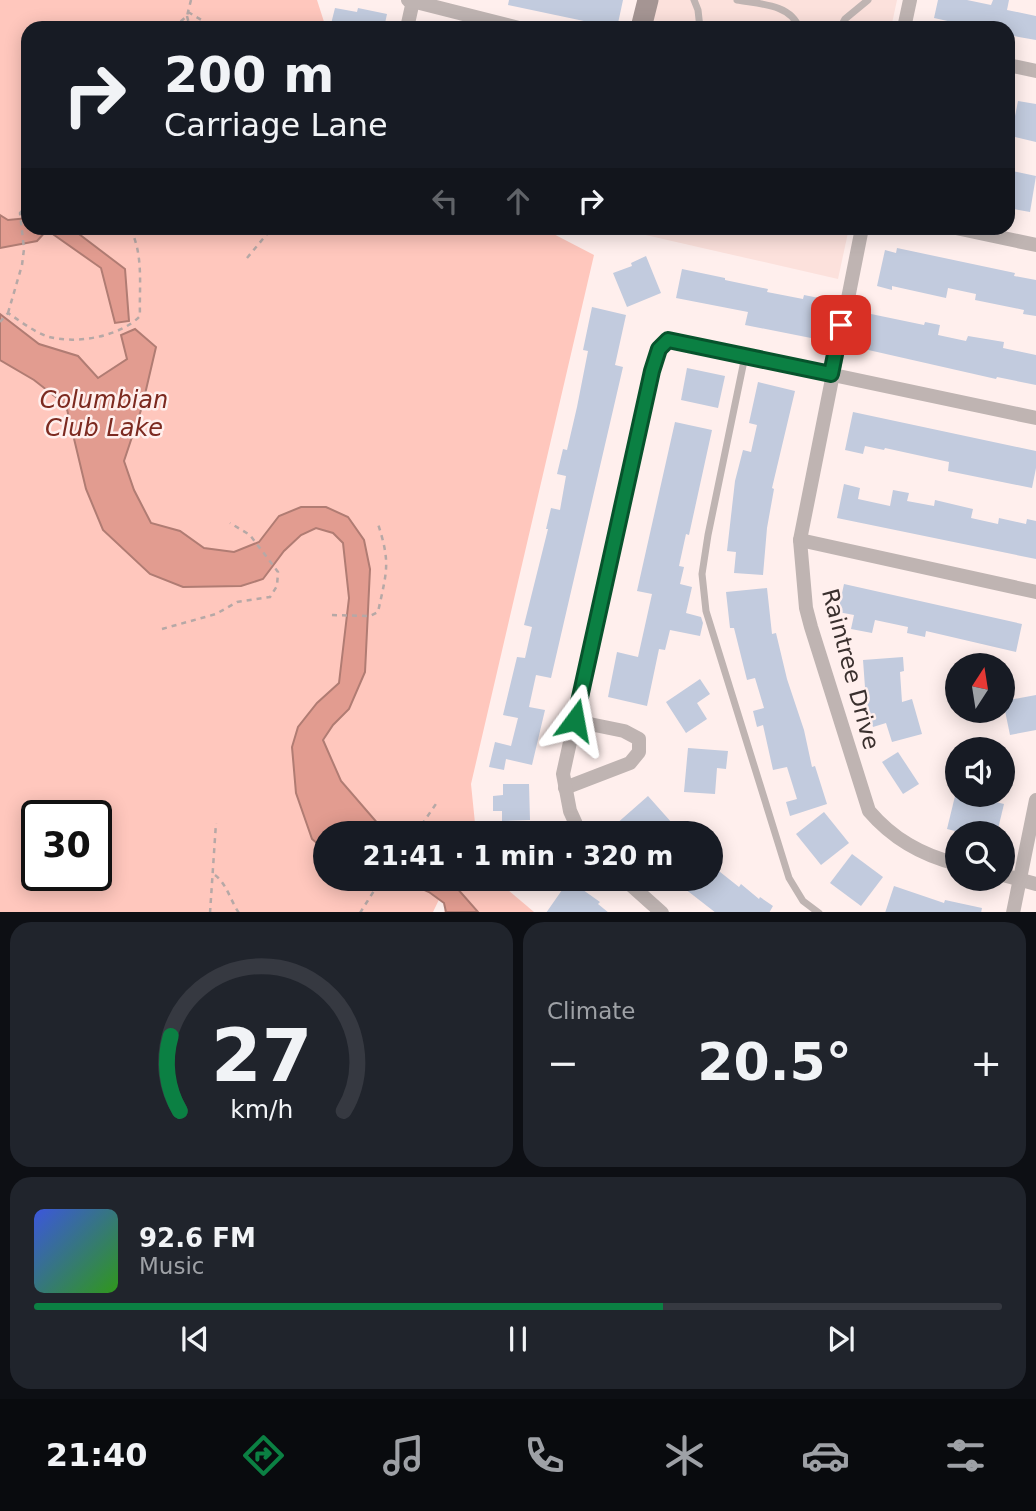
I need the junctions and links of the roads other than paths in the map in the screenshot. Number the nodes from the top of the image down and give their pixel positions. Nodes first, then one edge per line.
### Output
1 (648, 0) edge
2 (694, 0) edge
3 (737, 0) edge
4 (868, 0) edge
5 (910, 0) edge
6 (411, 1) edge
7 (450, 5) edge
8 (408, 21) edge
9 (498, 21) edge
10 (643, 21) edge
11 (699, 21) edge
12 (796, 21) edge
13 (844, 21) edge
14 (906, 21) edge
15 (1015, 66) edge
16 (1036, 71) edge
17 (861, 235) edge
18 (989, 235) edge
19 (1036, 245) edge
20 (745, 356) junction
21 (831, 374) junction
22 (1036, 418) edge
23 (800, 540) junction
24 (1036, 592) edge
25 (575, 720) junction
26 (565, 788) junction
27 (1036, 800) edge
28 (574, 821) edge
29 (945, 861) edge
30 (1015, 879) edge
31 (1021, 880) junction
32 (1036, 884) edge
33 (638, 891) edge
34 (662, 912) edge
35 (819, 912) edge
36 (1013, 912) edge

1 - 10 street
2 - 11 lane
3 - 12 lane
4 - 13 lane
5 - 14 street
6 - 7 street
6 - 8 street
7 - 9 street
15 - 16 street
17 - 21 street, Raintree Drive
18 - 19 street
20 - 21 street
20 - 25 street
20 - 35 lane
21 - 22 street
21 - 23 street, Raintree Drive
23 - 24 street
23 - 29 street, Raintree Drive
25 - 26 street
25 - 26 street
26 - 28 street
27 - 31 street
30 - 31 street
31 - 32 street
31 - 36 street
33 - 34 street

